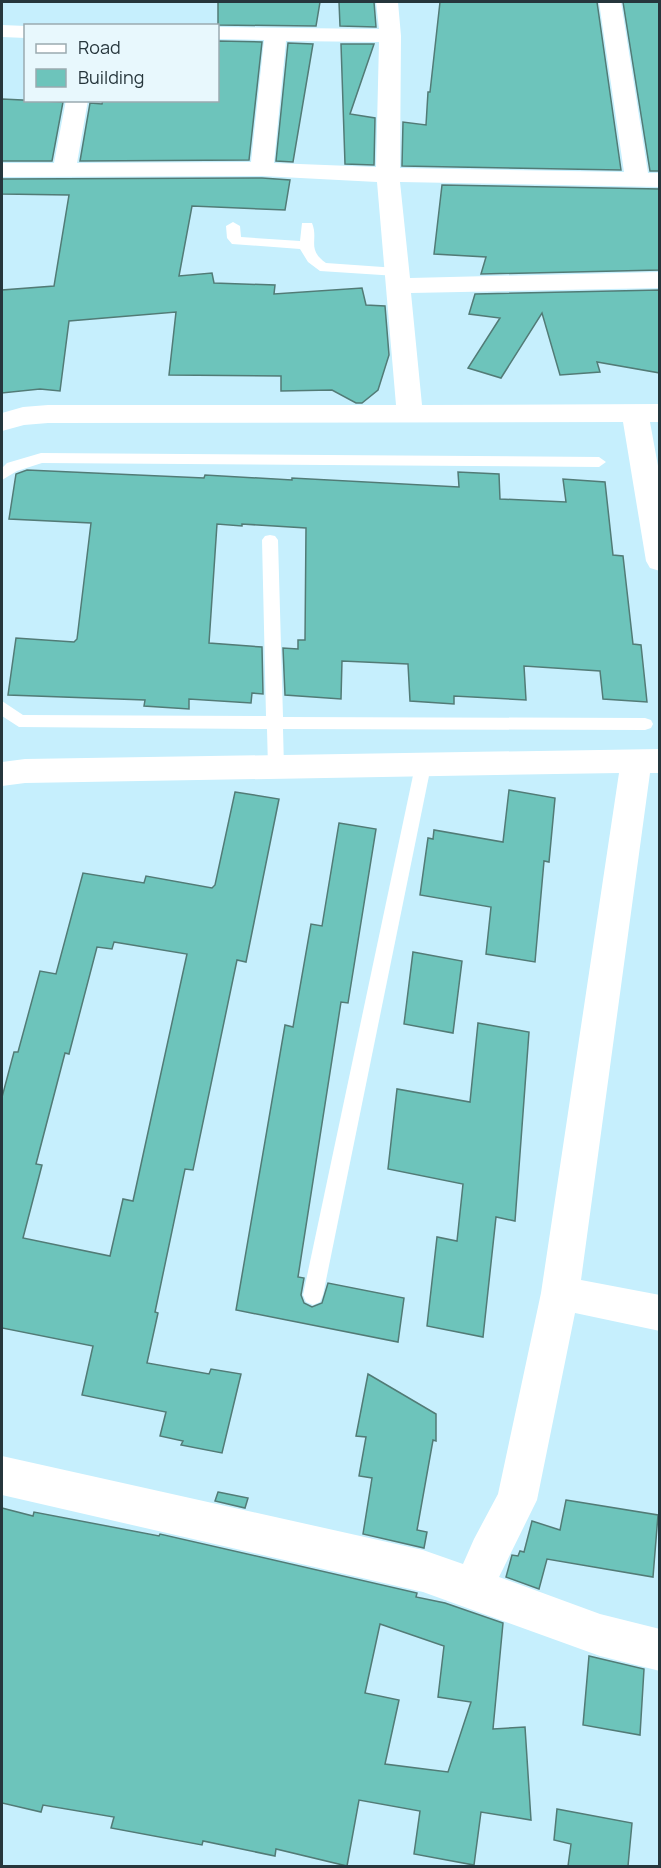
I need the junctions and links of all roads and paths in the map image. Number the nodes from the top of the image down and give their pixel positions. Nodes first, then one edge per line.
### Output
1 (387, 2) edge
2 (610, 2) edge
3 (2, 31) edge
4 (24, 32) edge
5 (219, 33) edge
6 (276, 34) junction
7 (390, 36) junction
8 (77, 102) edge
9 (262, 169) junction
10 (2, 170) edge
11 (64, 171) junction
12 (388, 175) junction
13 (648, 180) edge
14 (233, 226) dead end
15 (307, 226) dead end
16 (306, 245) junction
17 (397, 279) junction
18 (660, 280) edge
19 (647, 412) edge
20 (410, 413) junction
21 (2, 422) edge
22 (599, 462) dead end
23 (2, 475) edge
24 (270, 540) dead end
25 (660, 561) edge
26 (2, 707) edge
27 (275, 724) junction
28 (645, 724) dead end
29 (648, 761) edge
30 (423, 765) junction
31 (276, 767) junction
32 (2, 774) edge
33 (560, 1293) junction
34 (313, 1295) dead end
35 (660, 1313) edge
36 (2, 1476) edge
37 (474, 1588) junction
38 (660, 1650) edge

1 - 7 street
2 - 13 street
3 - 4 street
5 - 6 street
6 - 7 street
6 - 9 street
7 - 12 street
8 - 11 street
9 - 11 street
9 - 12 street
10 - 11 street
12 - 13 street
12 - 17 street
14 - 16 lane
15 - 16 lane
16 - 17 lane
17 - 18 street
17 - 20 street
19 - 20 street
19 - 25 street
20 - 21 street
22 - 23 lane
24 - 27 lane
26 - 27 lane
27 - 28 lane
27 - 31 lane
29 - 30 street
29 - 33 street
30 - 31 street
30 - 34 lane
31 - 32 street
33 - 35 street
33 - 37 street
36 - 37 street
37 - 38 street

